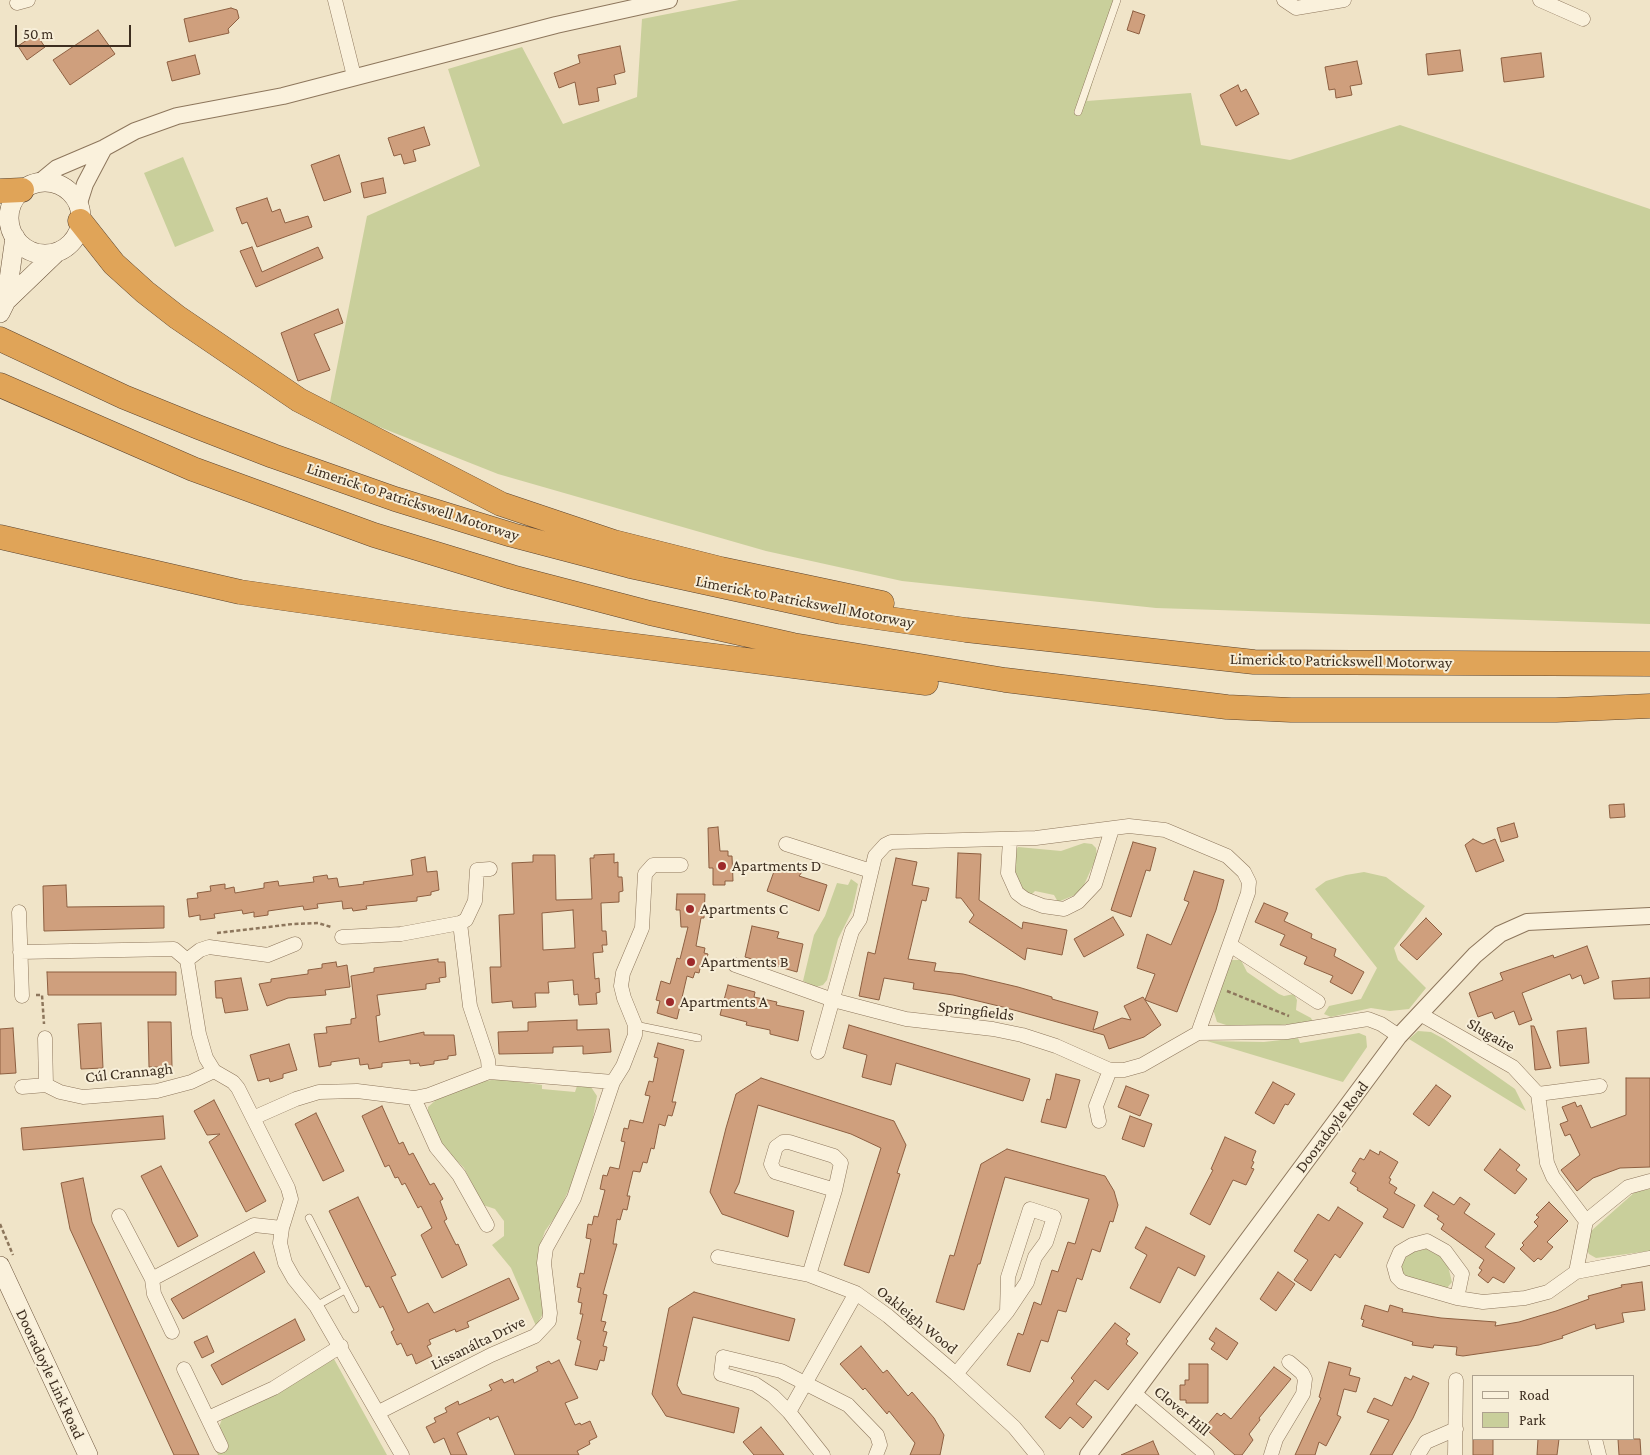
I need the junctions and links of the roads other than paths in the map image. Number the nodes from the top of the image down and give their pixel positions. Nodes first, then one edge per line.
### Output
1 (335, 0) edge
2 (669, 0) edge
3 (1117, 0) edge
4 (1284, 0) edge
5 (1344, 0) edge
6 (1540, 0) edge
7 (1583, 19) dead end
8 (354, 76) junction
9 (1078, 112) dead end
10 (104, 148) junction
11 (21, 188) edge
12 (79, 213) junction
13 (15, 237) junction
14 (57, 252) junction
15 (3, 307) edge
16 (0, 339) edge
17 (0, 385) edge
18 (0, 538) edge
19 (1185, 654) junction
20 (1650, 664) edge
21 (1650, 706) edge
22 (1226, 707) junction
23 (1112, 829) junction
24 (1010, 840) junction
25 (786, 844) dead end
26 (681, 865) dead end
27 (490, 869) dead end
28 (871, 871) junction
29 (19, 912) dead end
30 (1650, 916) edge
31 (460, 923) junction
32 (342, 937) dead end
33 (295, 944) dead end
34 (1230, 945) junction
35 (20, 952) junction
36 (187, 960) junction
37 (735, 965) dead end
38 (22, 996) road end
39 (833, 1000) junction
40 (1318, 1002) dead end
41 (1420, 1014) junction
42 (636, 1025) junction
43 (1198, 1032) junction
44 (1399, 1036) junction
45 (45, 1038) road end
46 (698, 1038) dead end
47 (818, 1052) dead end
48 (1110, 1070) junction
49 (214, 1071) junction
50 (489, 1072) junction
51 (613, 1082) junction
52 (46, 1085) junction
53 (1600, 1086) dead end
54 (22, 1087) dead end
55 (1538, 1094) junction
56 (414, 1098) junction
57 (253, 1118) junction
58 (1099, 1121) dead end
59 (1650, 1181) edge
60 (835, 1190) junction
61 (119, 1216) dead end
62 (310, 1218) dead end
63 (1586, 1221) junction
64 (487, 1225) dead end
65 (282, 1228) junction
66 (718, 1257) dead end
67 (1650, 1258) edge
68 (0, 1266) edge
69 (1576, 1272) junction
70 (809, 1275) junction
71 (152, 1279) junction
72 (345, 1290) junction
73 (856, 1293) junction
74 (1457, 1298) junction
75 (316, 1306) junction
76 (355, 1309) dead end
77 (1007, 1312) junction
78 (172, 1332) dead end
79 (341, 1346) junction
80 (1289, 1362) dead end
81 (184, 1369) dead end
82 (956, 1374) junction
83 (1456, 1380) dead end
84 (804, 1384) junction
85 (1134, 1393) junction
86 (379, 1412) junction
87 (789, 1412) junction
88 (208, 1418) junction
89 (1456, 1429) junction
90 (1595, 1440) edge
91 (221, 1446) dead end
92 (88, 1455) edge
93 (402, 1455) edge
94 (823, 1455) edge
95 (876, 1455) edge
96 (1037, 1455) edge
97 (1088, 1455) edge
98 (1207, 1455) edge
99 (1271, 1455) edge
100 (1418, 1455) edge
101 (1455, 1455) edge
102 (1599, 1455) edge

1 - 8 street
2 - 8 street
3 - 9 lane
4 - 5 street
6 - 7 street
8 - 10 street
10 - 11 street
10 - 12 street
11 - 12 main road
11 - 13 main road
12 - 14 main road
12 - 19 highway
13 - 14 main road
13 - 15 main road
14 - 15 main road
16 - 19 highway, Limerick to Patrickswell Motorway
17 - 22 highway
18 - 22 highway
19 - 20 highway, Limerick to Patrickswell Motorway
21 - 22 highway
23 - 24 street
23 - 24 street
23 - 34 street
24 - 28 street
25 - 28 street
26 - 42 street
27 - 31 street
28 - 39 street
29 - 35 street
30 - 41 street, Dooradoyle Road
31 - 32 street
31 - 50 street
33 - 36 street
34 - 40 street
34 - 43 street
35 - 36 street
35 - 38 street
36 - 49 street
37 - 39 street, Springfields
39 - 47 street
39 - 48 street, Springfields
41 - 44 street, Dooradoyle Road
41 - 55 street, Slugaire
42 - 46 lane
42 - 51 street, Lissanálta Drive
43 - 44 street
43 - 48 street
44 - 85 street, Dooradoyle Road
45 - 52 street
48 - 58 street
49 - 52 street, Cúl Crannagh
49 - 57 street
50 - 51 street
50 - 56 street
51 - 86 street, Lissanálta Drive
52 - 54 street, Cúl Crannagh
53 - 55 street
55 - 63 street
56 - 57 street
56 - 64 street
57 - 65 street
59 - 63 street
60 - 60 street
60 - 70 street
61 - 71 street
62 - 72 lane
63 - 69 street
65 - 71 street
65 - 75 street
66 - 70 street, Oakleigh Wood
67 - 69 street
68 - 92 main road, Dooradoyle Link Road
69 - 74 street
70 - 73 street, Oakleigh Wood
71 - 78 street
72 - 75 lane
72 - 76 lane
73 - 82 street, Oakleigh Wood
73 - 84 street, Oakleigh Wood
74 - 74 street
75 - 79 street
77 - 77 street, Oakleigh Wood
77 - 82 street, Oakleigh Wood
79 - 86 street
79 - 88 street
80 - 99 street
81 - 88 street
82 - 96 street, Oakleigh Wood
83 - 89 street
84 - 87 street, Oakleigh Wood
84 - 87 street
84 - 95 street
85 - 97 street, Dooradoyle Road
85 - 98 street, Clover Hill
86 - 93 street
87 - 94 street
88 - 91 street
89 - 100 street
89 - 101 street
90 - 102 street

